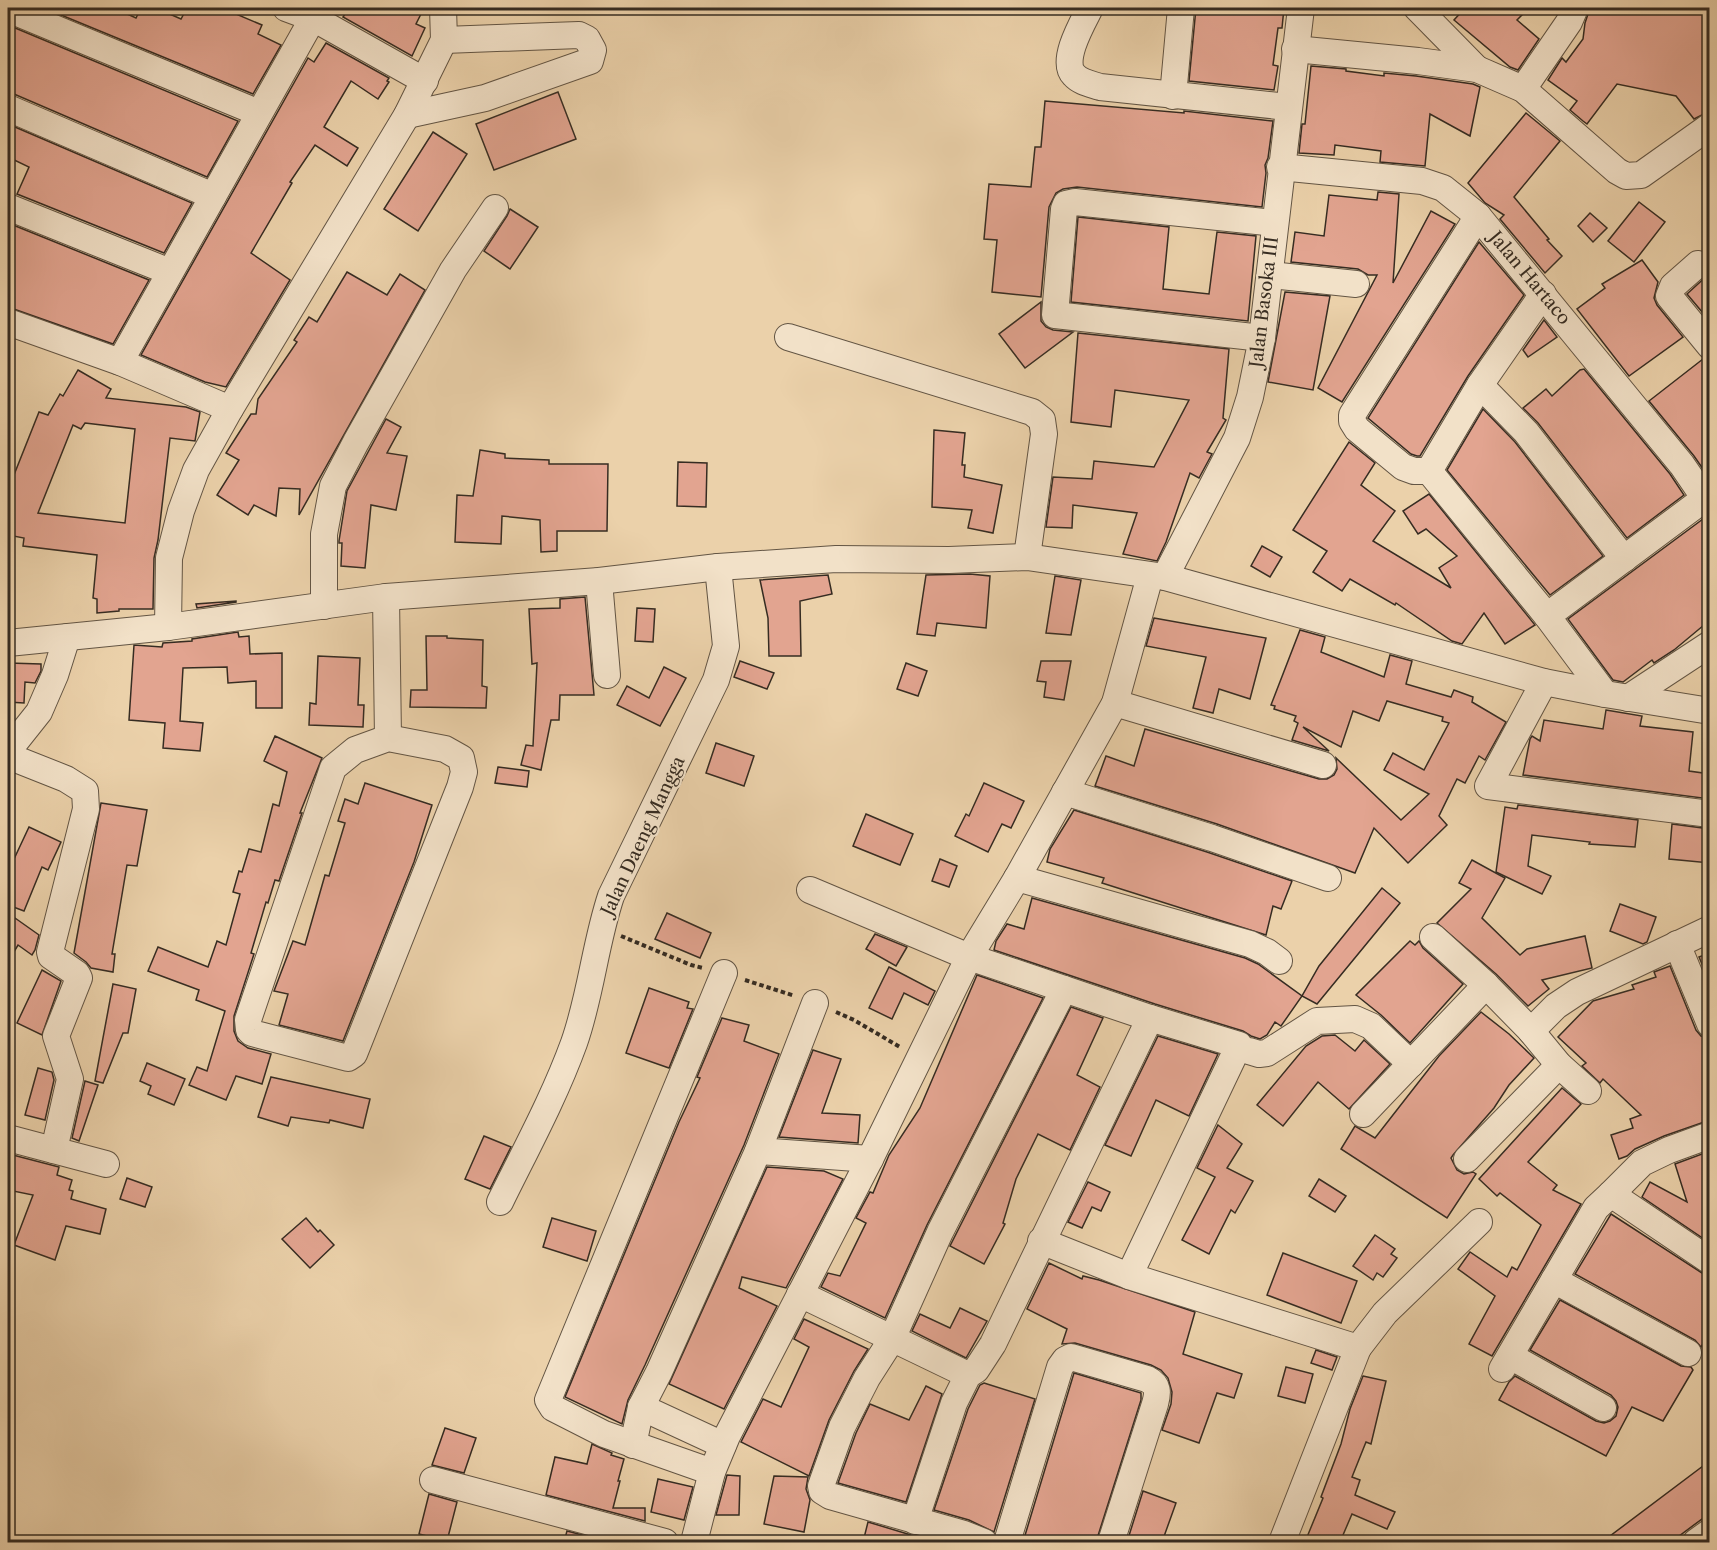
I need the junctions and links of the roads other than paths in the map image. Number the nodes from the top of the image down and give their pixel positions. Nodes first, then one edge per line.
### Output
1 (286, 8) edge
2 (443, 8) edge
3 (1090, 8) edge
4 (1301, 8) edge
5 (1417, 8) edge
6 (1575, 8) edge
7 (8, 9) edge
8 (1173, 9) edge
9 (315, 13) edge
10 (444, 40) junction
11 (1295, 49) junction
12 (1476, 69) junction
13 (425, 81) junction
14 (1528, 93) junction
15 (1173, 96) junction
16 (1288, 107) junction
17 (8, 108) edge
18 (259, 113) junction
19 (407, 115) junction
20 (1710, 126) edge
21 (1281, 167) junction
22 (213, 196) junction
23 (8, 207) edge
24 (495, 208) dead end
25 (1478, 216) junction
26 (1274, 223) junction
27 (1698, 264) dead end
28 (170, 272) junction
29 (1270, 275) junction
30 (1356, 284) dead end
31 (1543, 294) junction
32 (8, 322) edge
33 (788, 337) dead end
34 (1262, 338) junction
35 (1710, 346) edge
36 (120, 362) junction
37 (1480, 385) junction
38 (230, 409) junction
39 (1429, 471) junction
40 (1707, 502) edge
41 (1027, 557) junction
42 (1624, 559) junction
43 (718, 567) junction
44 (1157, 577) junction
45 (599, 581) junction
46 (386, 597) junction
47 (324, 606) junction
48 (1547, 616) junction
49 (168, 627) junction
50 (67, 637) junction
51 (8, 643) edge
52 (1710, 644) edge
53 (607, 675) dead end
54 (1544, 682) junction
55 (1617, 696) junction
56 (1114, 703) junction
57 (1710, 711) edge
58 (388, 738) junction
59 (8, 751) edge
60 (8, 756) edge
61 (1323, 765) dead end
62 (1065, 792) junction
63 (1710, 814) edge
64 (1017, 878) junction
65 (1328, 878) dead end
66 (810, 890) dead end
67 (1710, 929) edge
68 (1433, 937) dead end
69 (1677, 944) junction
70 (969, 957) junction
71 (1280, 960) dead end
72 (724, 973) road end
73 (1486, 985) junction
74 (1064, 989) junction
75 (815, 1004) dead end
76 (1150, 1018) junction
77 (1710, 1024) edge
78 (1531, 1031) junction
79 (1248, 1051) dead end
80 (1411, 1064) junction
81 (1559, 1065) junction
82 (1588, 1091) dead end
83 (1363, 1113) dead end
84 (1710, 1135) edge
85 (8, 1138) edge
86 (54, 1150) junction
87 (758, 1151) junction
88 (870, 1159) junction
89 (1467, 1159) dead end
90 (106, 1164) dead end
91 (1611, 1194) junction
92 (500, 1202) dead end
93 (1479, 1222) dead end
94 (1041, 1241) junction
95 (1710, 1262) edge
96 (1129, 1276) junction
97 (1554, 1280) junction
98 (800, 1293) junction
99 (892, 1339) junction
100 (1358, 1348) junction
101 (1688, 1353) dead end
102 (968, 1375) junction
103 (641, 1407) junction
104 (1603, 1408) dead end
105 (633, 1445) junction
106 (723, 1445) junction
107 (712, 1472) junction
108 (433, 1480) dead end
109 (915, 1521) junction
110 (1710, 1532) edge
111 (665, 1542) edge
112 (694, 1542) edge
113 (984, 1542) edge
114 (1007, 1542) edge
115 (1111, 1542) edge
116 (1282, 1542) edge
117 (1696, 1542) edge

1 - 9 street
2 - 10 street
3 - 15 street
4 - 11 street, Jalan Basoka III
5 - 12 street
6 - 14 street
7 - 18 street
8 - 15 street
9 - 13 street
9 - 18 street
10 - 13 street
10 - 19 street
11 - 12 street
11 - 16 street, Jalan Basoka III
12 - 14 street
13 - 19 street
14 - 20 street
15 - 16 street
16 - 21 street, Jalan Basoka III
17 - 22 street
18 - 22 street
19 - 38 street
21 - 25 street, Jalan Hartaco
21 - 26 street, Jalan Basoka III
22 - 28 street
23 - 28 street
24 - 47 street
25 - 31 street, Jalan Hartaco
25 - 39 street
26 - 29 street, Jalan Basoka III
26 - 34 street
27 - 35 street
28 - 36 street
29 - 30 street
29 - 34 street, Jalan Basoka III
31 - 37 street
31 - 40 street, Jalan Hartaco
32 - 36 street
33 - 41 street
34 - 44 street, Jalan Basoka III
36 - 38 street
37 - 39 street
37 - 42 street
38 - 49 street
39 - 48 street
40 - 42 street
41 - 43 street
41 - 44 street
42 - 48 street
43 - 45 street
43 - 92 street, Jalan Daeng Mangga
44 - 54 street
44 - 56 street, Jalan Basoka III
45 - 46 street
45 - 53 street
46 - 47 street
46 - 58 street
47 - 49 street
48 - 55 street
49 - 50 street
50 - 51 street
50 - 59 street
52 - 55 street
54 - 55 street
54 - 63 street
55 - 57 street
56 - 61 street
56 - 62 street, Jalan Basoka III
58 - 58 street
60 - 86 street
62 - 64 street, Jalan Basoka III
62 - 65 street
64 - 70 street, Jalan Basoka III
64 - 71 street
66 - 70 street
67 - 69 street
68 - 73 street
69 - 77 street
69 - 78 street
70 - 74 street
70 - 88 street, Jalan Basoka III
72 - 105 street
73 - 78 street
73 - 80 street
74 - 76 street
74 - 99 street
75 - 87 street
76 - 94 street
76 - 96 street
78 - 81 street
79 - 80 street
80 - 83 street
81 - 82 street
81 - 89 street
84 - 91 street
85 - 86 street
86 - 90 street
87 - 88 street
87 - 103 street
88 - 98 street, Jalan Basoka III
91 - 95 street
91 - 97 street
93 - 100 street
94 - 96 street
94 - 102 street
96 - 100 street
97 - 101 street
97 - 104 street
98 - 99 street
98 - 106 street, Jalan Basoka III
99 - 102 street
99 - 109 street
100 - 116 street
102 - 109 street
103 - 105 street
103 - 106 street
105 - 107 street
106 - 107 street, Jalan Basoka III
107 - 112 street, Jalan Basoka III
108 - 111 street
109 - 113 street
110 - 117 street
114 - 115 street

